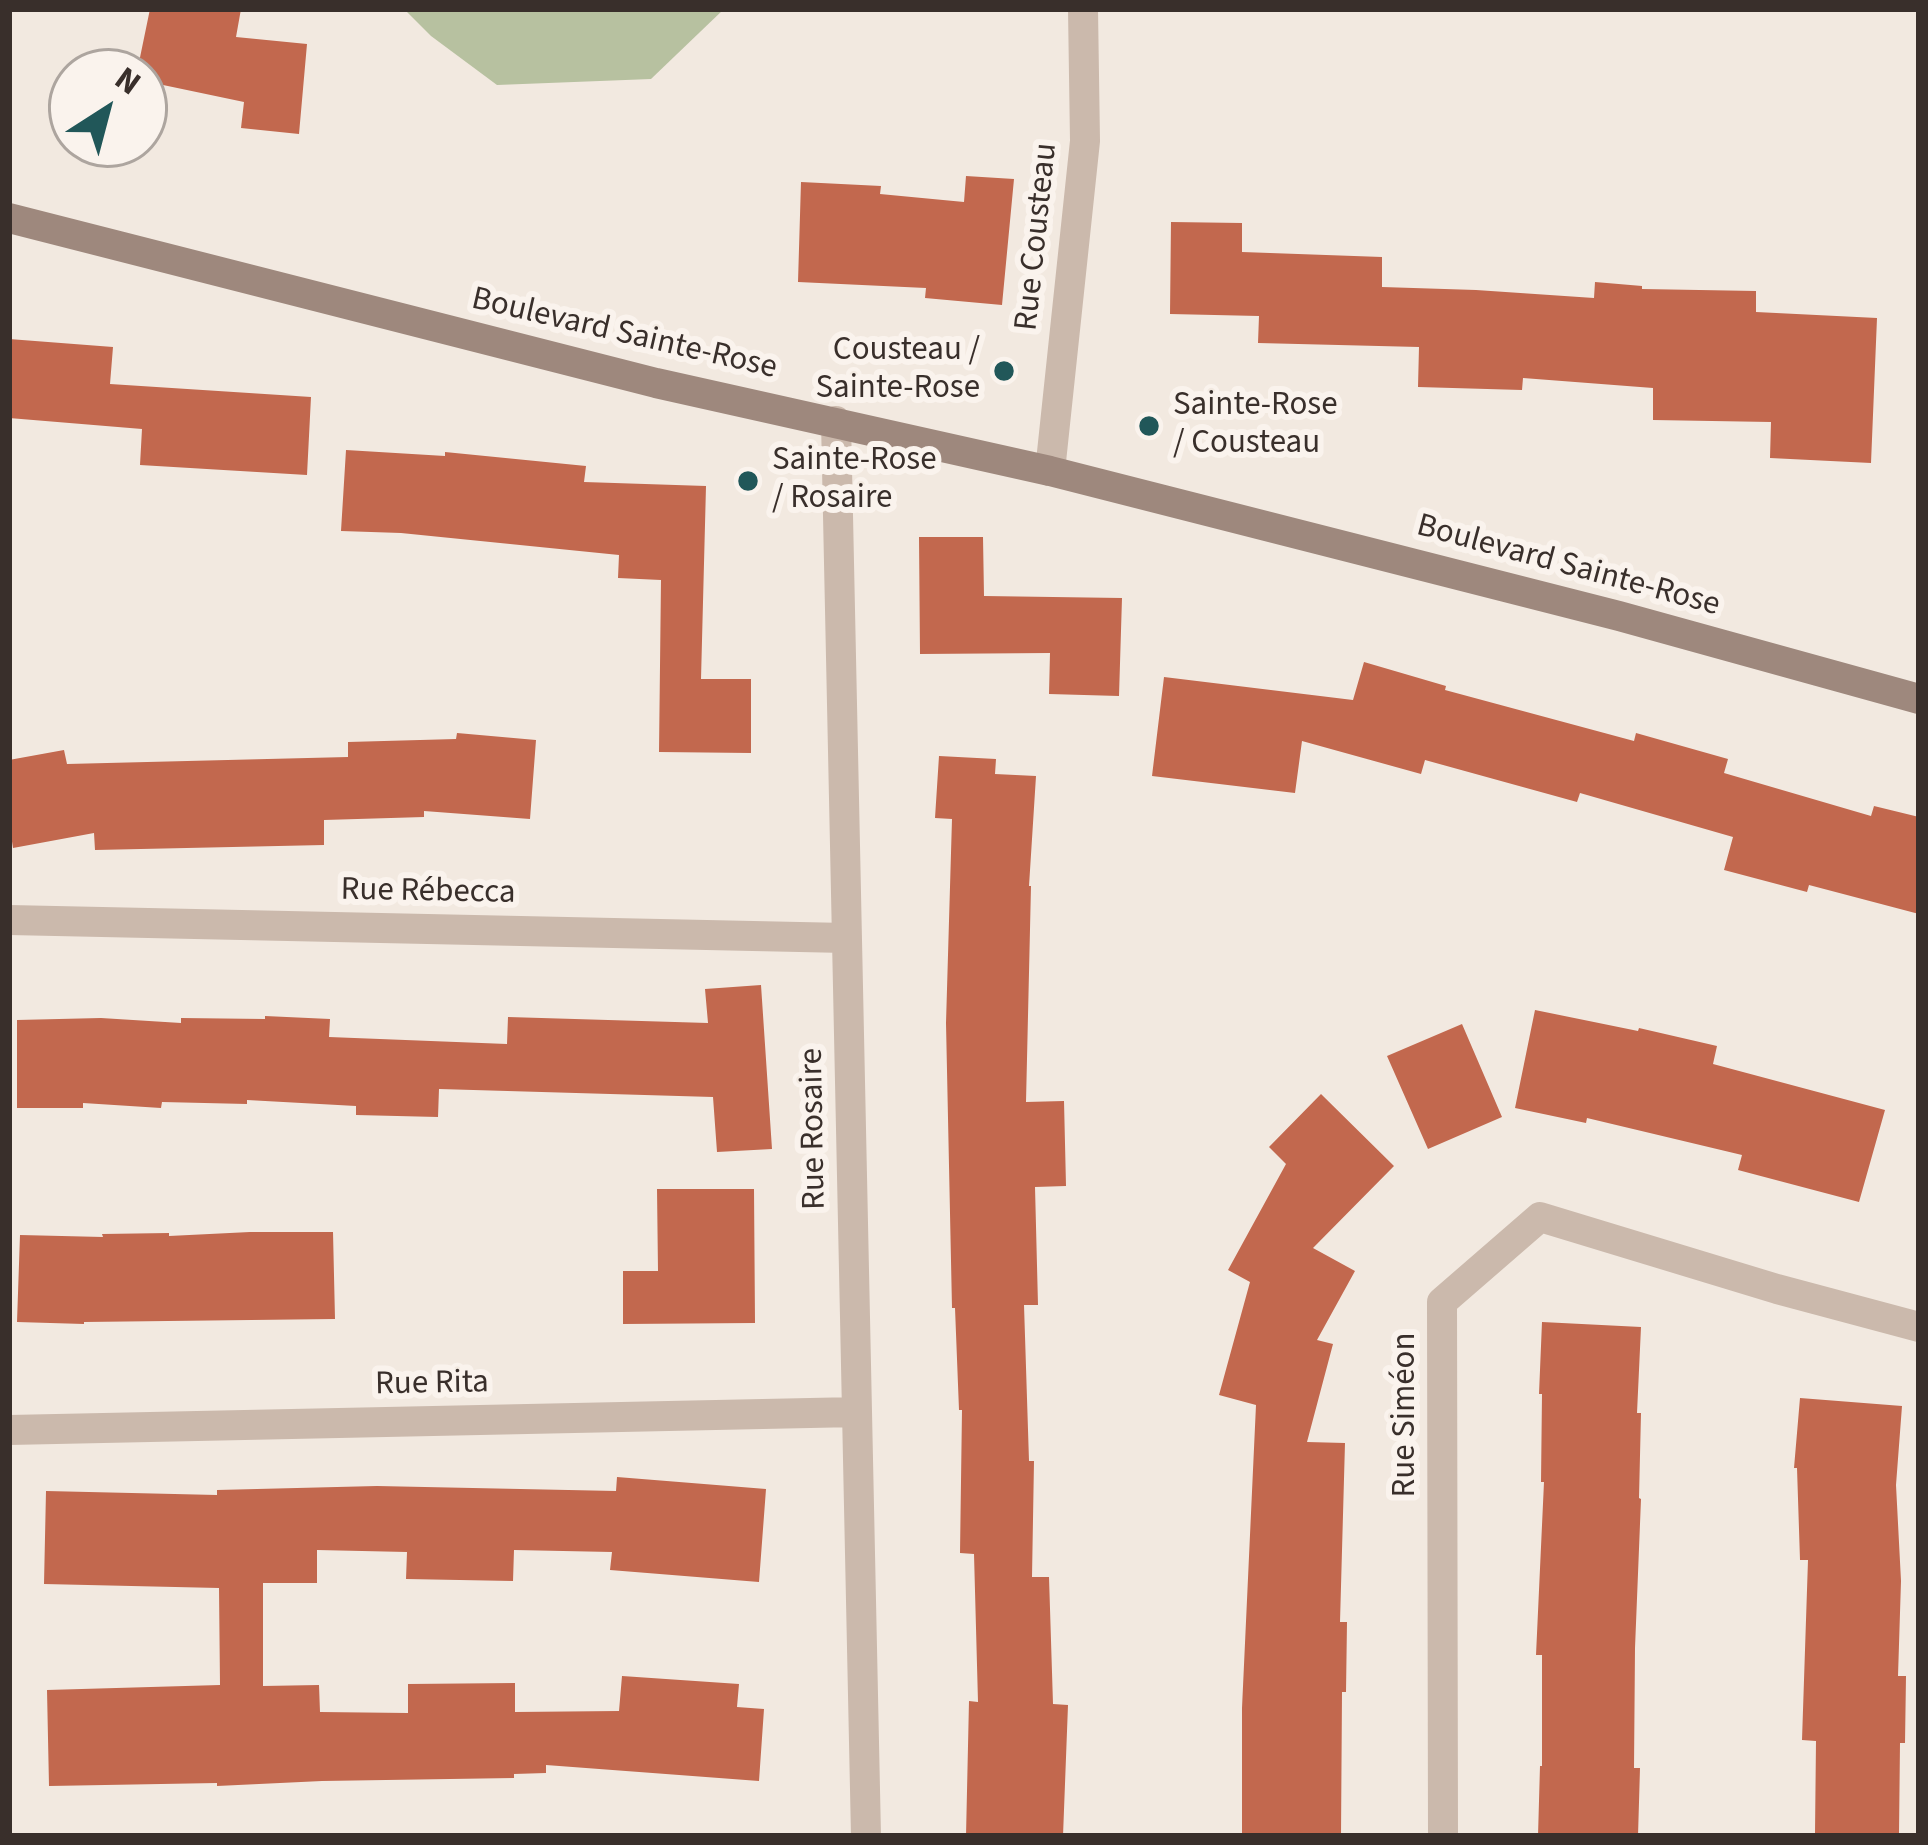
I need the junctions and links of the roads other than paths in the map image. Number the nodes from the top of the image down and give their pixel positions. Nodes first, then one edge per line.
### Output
1 (1083, 9) edge
2 (9, 218) edge
3 (836, 421) junction
4 (1050, 471) junction
5 (1919, 699) edge
6 (9, 920) edge
7 (846, 938) junction
8 (1919, 1328) edge
9 (857, 1412) junction
10 (9, 1430) edge
11 (866, 1836) edge
12 (1443, 1836) edge

1 - 4 street, Rue Cousteau
2 - 3 street, Boulevard Sainte-Rose
3 - 4 street, Boulevard Sainte-Rose
3 - 7 street, Rue Rosaire
4 - 5 street, Boulevard Sainte-Rose
6 - 7 street, Rue Rébecca
7 - 9 street, Rue Rosaire
8 - 12 street, Rue Siméon
9 - 10 street, Rue Rita
9 - 11 street, Rue Rosaire

